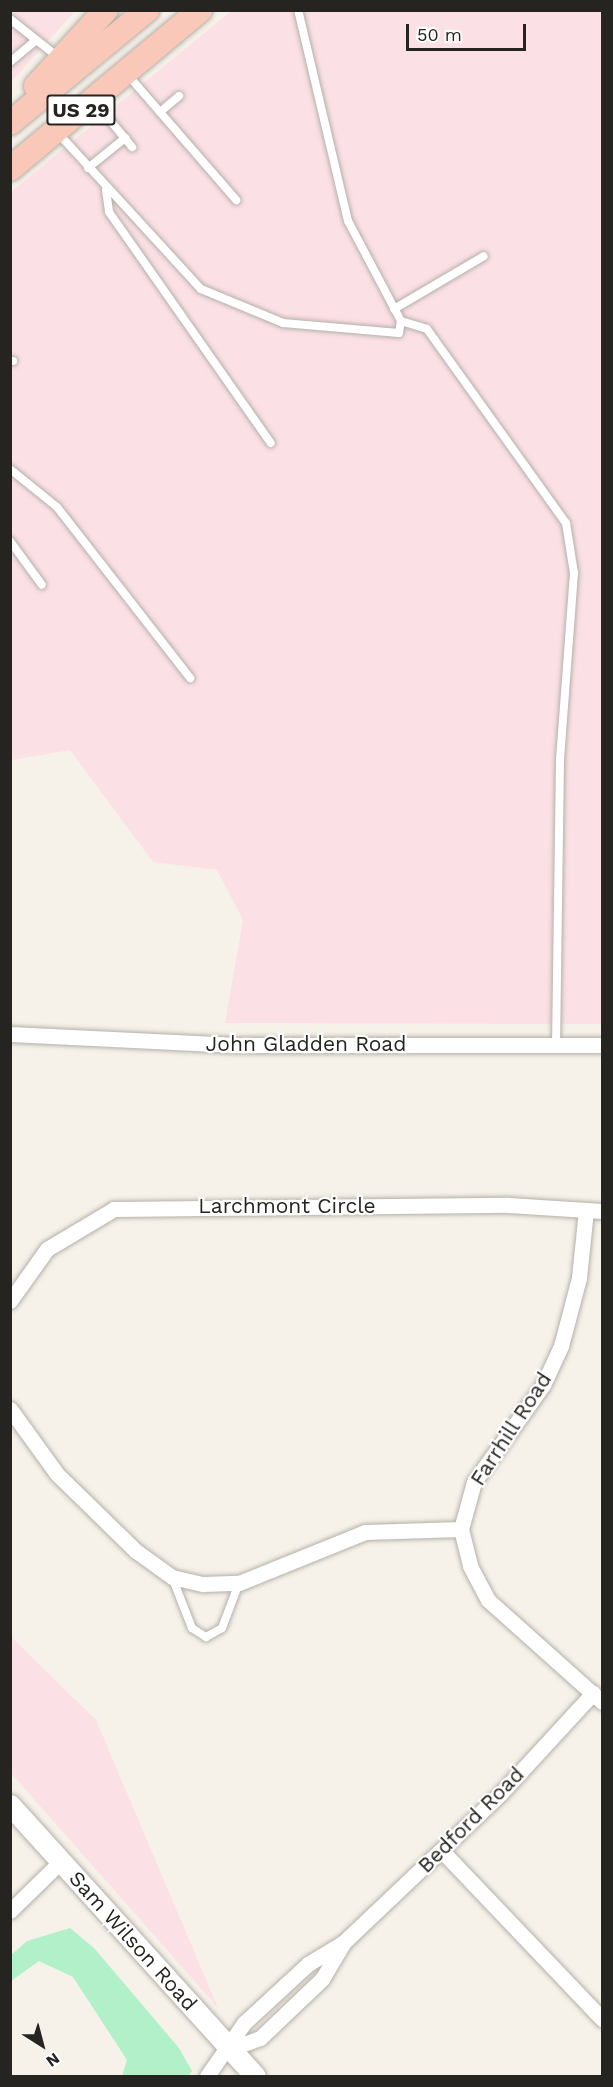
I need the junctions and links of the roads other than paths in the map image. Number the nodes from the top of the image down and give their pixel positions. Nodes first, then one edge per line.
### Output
1 (106, 10) edge
2 (147, 10) edge
3 (200, 10) edge
4 (298, 10) edge
5 (10, 19) edge
6 (36, 40) junction
7 (61, 59) junction
8 (10, 62) edge
9 (126, 72) junction
10 (179, 96) dead end
11 (93, 100) junction
12 (160, 112) junction
13 (10, 113) edge
14 (10, 123) edge
15 (56, 131) junction
16 (124, 138) junction
17 (132, 147) dead end
18 (88, 168) junction
19 (10, 169) edge
20 (106, 190) junction
21 (236, 200) dead end
22 (484, 256) dead end
23 (394, 309) junction
24 (401, 321) junction
25 (271, 443) dead end
26 (10, 469) edge
27 (10, 541) edge
28 (42, 585) dead end
29 (190, 678) dead end
30 (10, 1034) edge
31 (556, 1044) junction
32 (603, 1045) edge
33 (586, 1210) junction
34 (603, 1211) edge
35 (11, 1297) edge
36 (10, 1409) edge
37 (461, 1529) junction
38 (172, 1577) junction
39 (239, 1583) junction
40 (598, 1697) edge
41 (10, 1805) edge
42 (443, 1852) junction
43 (61, 1861) junction
44 (10, 1911) edge
45 (344, 1942) junction
46 (603, 2019) edge
47 (230, 2049) junction
48 (207, 2076) edge
49 (255, 2076) edge

1 - 7 main road
2 - 14 main road, US 29
3 - 9 main road, US 29
4 - 23 lane
5 - 6 lane
6 - 7 lane
6 - 8 lane
7 - 13 main road
9 - 11 main road, US 29
9 - 12 lane
10 - 12 lane
11 - 15 main road, US 29
11 - 16 lane
12 - 21 lane
15 - 18 lane
15 - 19 main road, US 29
16 - 17 lane
16 - 18 lane
18 - 20 lane
20 - 24 lane
20 - 25 lane
22 - 23 lane
23 - 24 lane
24 - 31 lane
26 - 29 lane
27 - 28 lane
30 - 31 street, John Gladden Road
31 - 32 street, John Gladden Road
33 - 34 street, Larchmont Circle
33 - 35 street, Larchmont Circle
33 - 37 street, Farrhill Road
36 - 38 street
37 - 39 street
37 - 40 street, Farrhill Road
38 - 39 street
38 - 39 lane
40 - 42 street, Bedford Road
41 - 43 street, Sam Wilson Road
42 - 45 street, Bedford Road
42 - 46 street
43 - 44 street
43 - 47 street, Sam Wilson Road
45 - 47 street, Bedford Road
45 - 47 street, Bedford Road
47 - 48 street, Bedford Road
47 - 49 street, Sam Wilson Road

